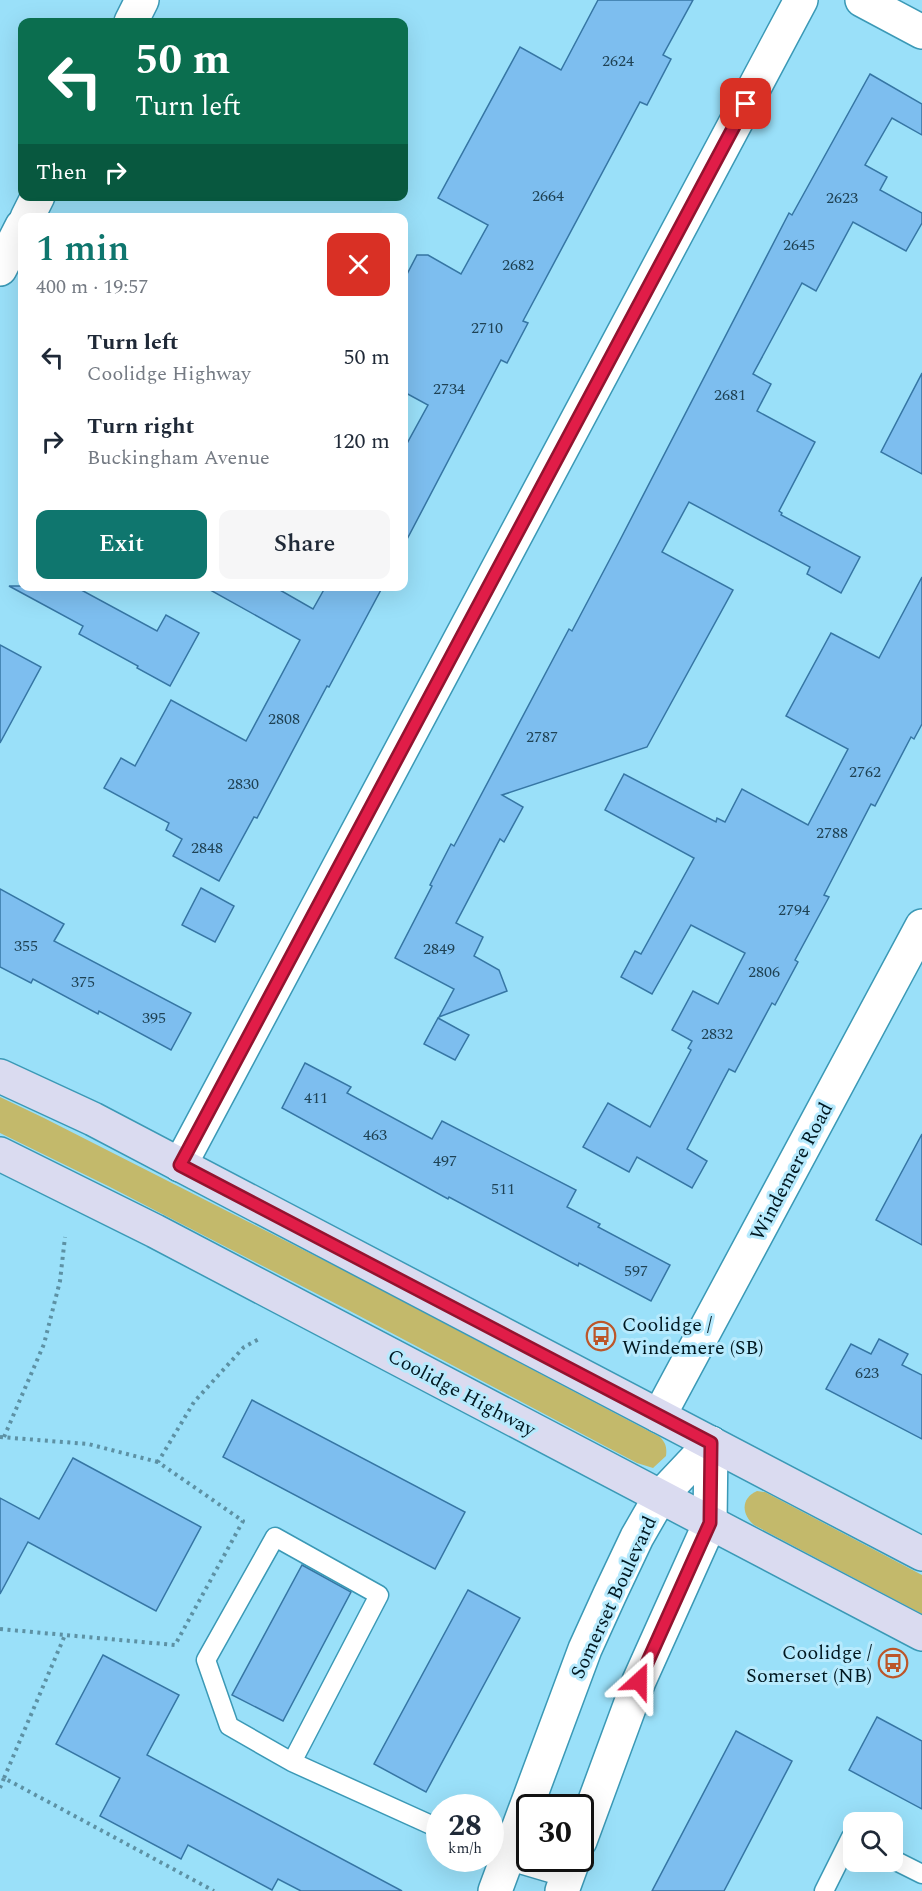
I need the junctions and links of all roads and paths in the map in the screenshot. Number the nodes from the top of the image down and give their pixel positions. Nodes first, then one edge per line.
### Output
1 (142, 0) edge
2 (801, 0) edge
3 (862, 0) edge
4 (132, 18) edge
5 (922, 32) edge
6 (18, 234) edge
7 (0, 269) edge
8 (922, 926) edge
9 (0, 1076) edge
10 (0, 1154) edge
11 (180, 1165) junction
12 (65, 1237) dead end
13 (259, 1339) dead end
14 (659, 1416) junction
15 (2, 1437) edge
16 (711, 1443) junction
17 (158, 1462) junction
18 (660, 1497) junction
19 (710, 1523) junction
20 (922, 1554) edge
21 (0, 1629) edge
22 (922, 1634) edge
23 (65, 1635) junction
24 (292, 1762) junction
25 (4, 1778) junction
26 (0, 1788) edge
27 (594, 1803) edge
28 (426, 1822) edge
29 (504, 1842) edge
30 (843, 1853) edge
31 (504, 1858) edge
32 (903, 1864) edge
33 (497, 1872) edge
34 (922, 1874) edge
35 (568, 1876) edge
36 (214, 1891) edge
37 (495, 1891) edge
38 (824, 1891) edge

1 - 4 street
2 - 11 street
3 - 5 street
6 - 7 street
8 - 14 street, Windemere Road
9 - 11 main road
10 - 18 main road, Coolidge Highway
11 - 14 main road
12 - 15 path
13 - 17 path
14 - 16 main road
15 - 17 path
16 - 18 street, Somerset Boulevard
16 - 19 street
16 - 20 main road
17 - 23 path
18 - 19 main road, Coolidge Highway
18 - 29 street, Somerset Boulevard
19 - 22 main road, Coolidge Highway
19 - 27 street
21 - 23 path
23 - 25 path
24 - 24 lane
24 - 28 lane
25 - 26 path
25 - 36 path
30 - 38 lane
31 - 35 lane
32 - 34 lane
33 - 37 street, Somerset Boulevard

